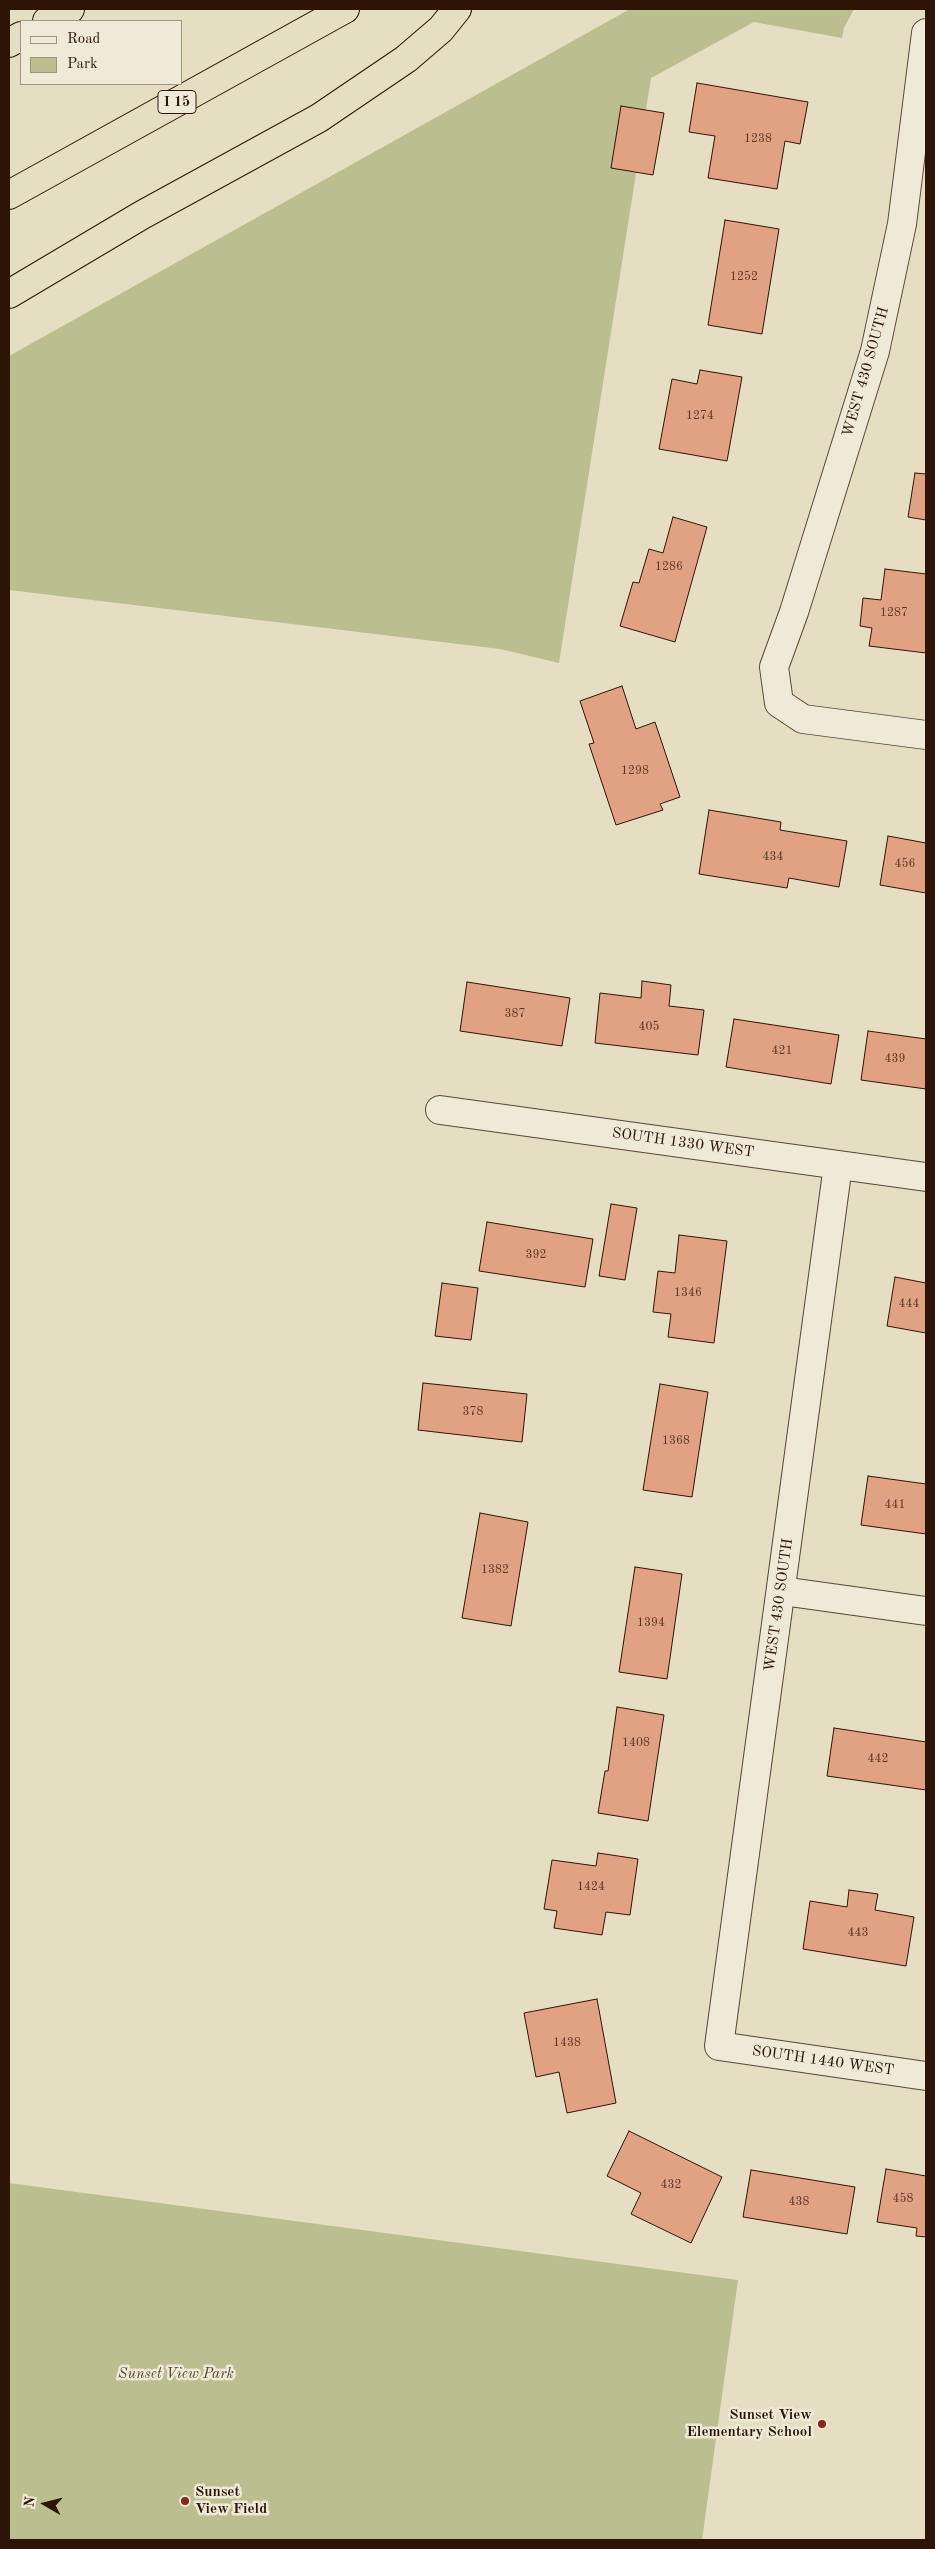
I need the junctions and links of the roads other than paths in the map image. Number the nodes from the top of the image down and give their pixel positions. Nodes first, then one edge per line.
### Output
1 (70, 9) edge
2 (345, 9) edge
3 (458, 9) edge
4 (49, 20) edge
5 (926, 33) edge
6 (20, 37) edge
7 (9, 43) edge
8 (9, 194) edge
9 (9, 294) edge
10 (926, 734) edge
11 (440, 1110) dead end
12 (838, 1165) junction
13 (926, 1177) edge
14 (782, 1591) junction
15 (926, 1611) edge
16 (719, 2046) joint
17 (926, 2076) edge

1 - 4 highway
2 - 8 highway, I 15
3 - 9 highway
5 - 10 street, WEST 430 SOUTH
6 - 7 highway
11 - 12 street, SOUTH 1330 WEST
12 - 13 street, SOUTH 1330 WEST
12 - 14 street, WEST 430 SOUTH
14 - 15 street
14 - 16 street, WEST 430 SOUTH
16 - 17 street, SOUTH 1440 WEST

